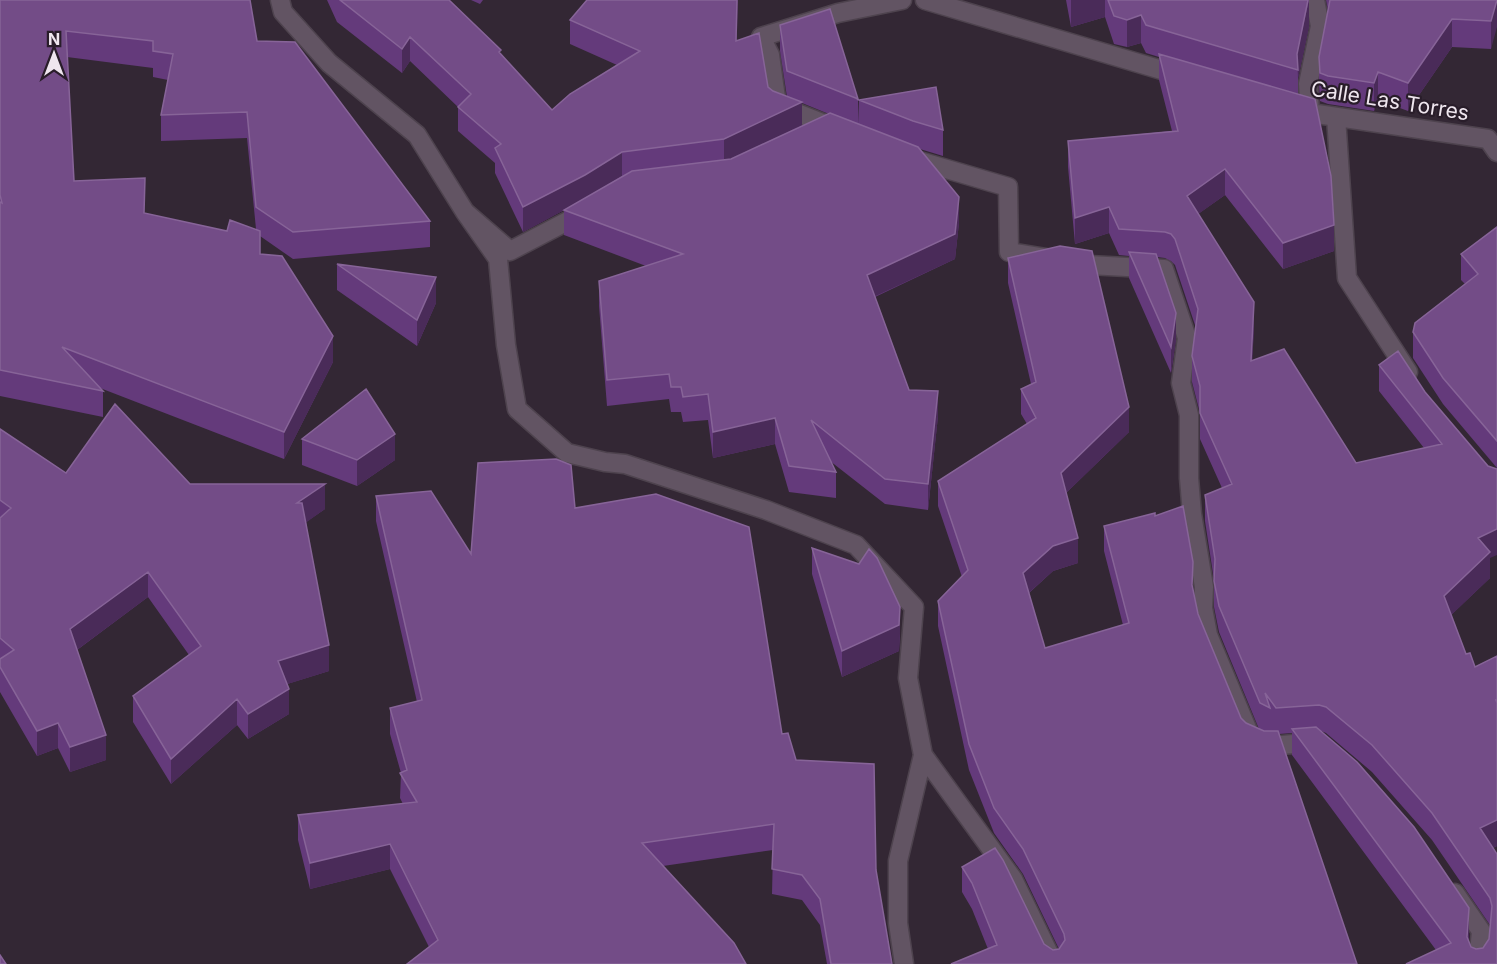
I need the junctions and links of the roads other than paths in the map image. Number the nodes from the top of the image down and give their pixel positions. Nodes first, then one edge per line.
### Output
1 (280, 0) edge
2 (902, 0) edge
3 (926, 0) edge
4 (1315, 0) edge
5 (1197, 80) edge
6 (1276, 104) edge
7 (1310, 113) junction
8 (1336, 117) junction
9 (830, 126) junction
10 (849, 134) edge
11 (809, 135) edge
12 (1494, 141) edge
13 (889, 150) edge
14 (602, 202) edge
15 (465, 212) junction
16 (1415, 382) edge
17 (1329, 749) edge
18 (923, 755) junction
19 (1443, 874) edge
20 (904, 964) edge
21 (1054, 964) edge
22 (1478, 964) edge

1 - 15 street
2 - 9 street
3 - 5 street
4 - 7 street
6 - 7 street, Calle Las Torres
7 - 8 street, Calle Las Torres
8 - 12 street, Calle Las Torres
8 - 16 street
9 - 10 street
9 - 11 street
13 - 17 street
14 - 15 street
15 - 18 street
18 - 20 street
18 - 21 street
19 - 22 street

